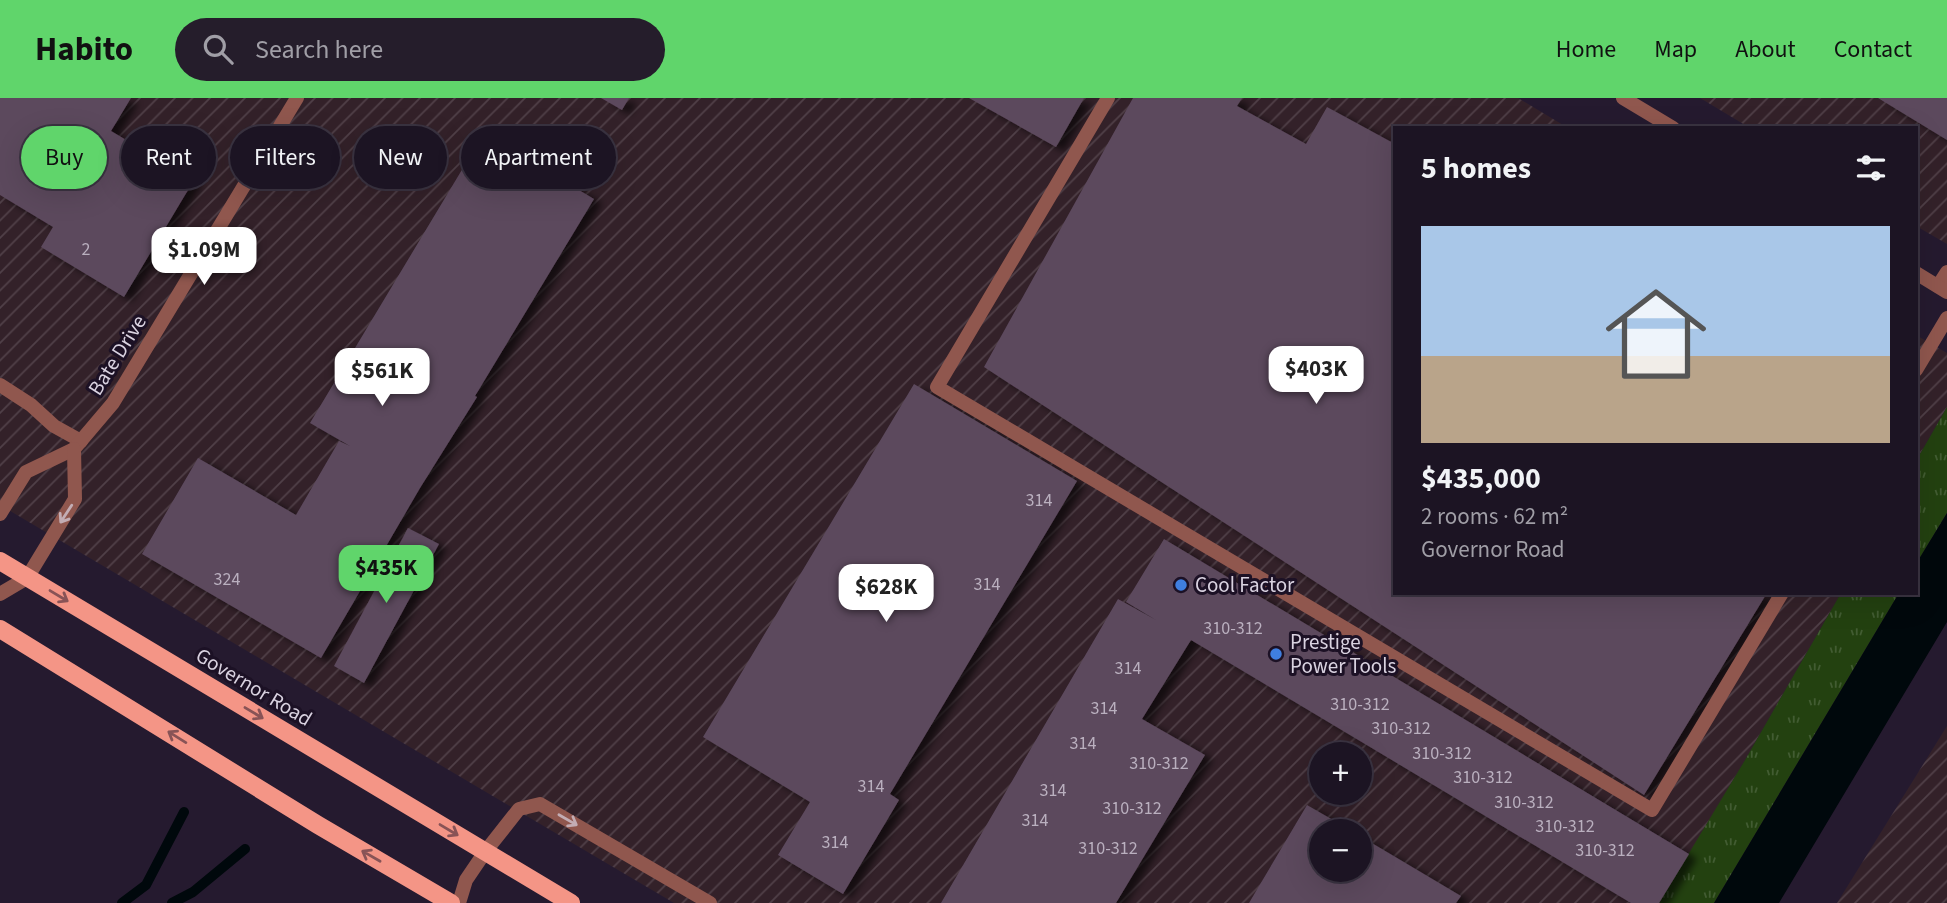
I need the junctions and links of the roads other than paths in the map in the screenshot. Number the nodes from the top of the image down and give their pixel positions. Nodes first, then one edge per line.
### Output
1 (297, 98) edge
2 (1108, 98) edge
3 (1623, 98) edge
4 (1670, 126) edge
5 (1947, 272) edge
6 (1918, 274) edge
7 (1942, 289) edge
8 (1947, 318) edge
9 (1918, 367) edge
10 (0, 385) edge
11 (77, 445) junction
12 (0, 514) edge
13 (0, 561) edge
14 (27, 578) junction
15 (0, 594) edge
16 (1781, 595) edge
17 (0, 629) edge
18 (485, 852) junction
19 (451, 903) edge
20 (460, 903) edge
21 (571, 903) edge
22 (710, 903) edge

1 - 11 street, Bate Drive
2 - 16 street
3 - 4 street
5 - 7 street
6 - 7 street
8 - 9 street
10 - 11 street
11 - 12 street, Bate Drive
11 -> 14 street
13 - 14 main road, Governor Road
14 - 15 street
14 -> 18 main road, Governor Road
19 -> 17 main road
18 - 20 street
18 - 21 main road, Governor Road
18 -> 22 street

